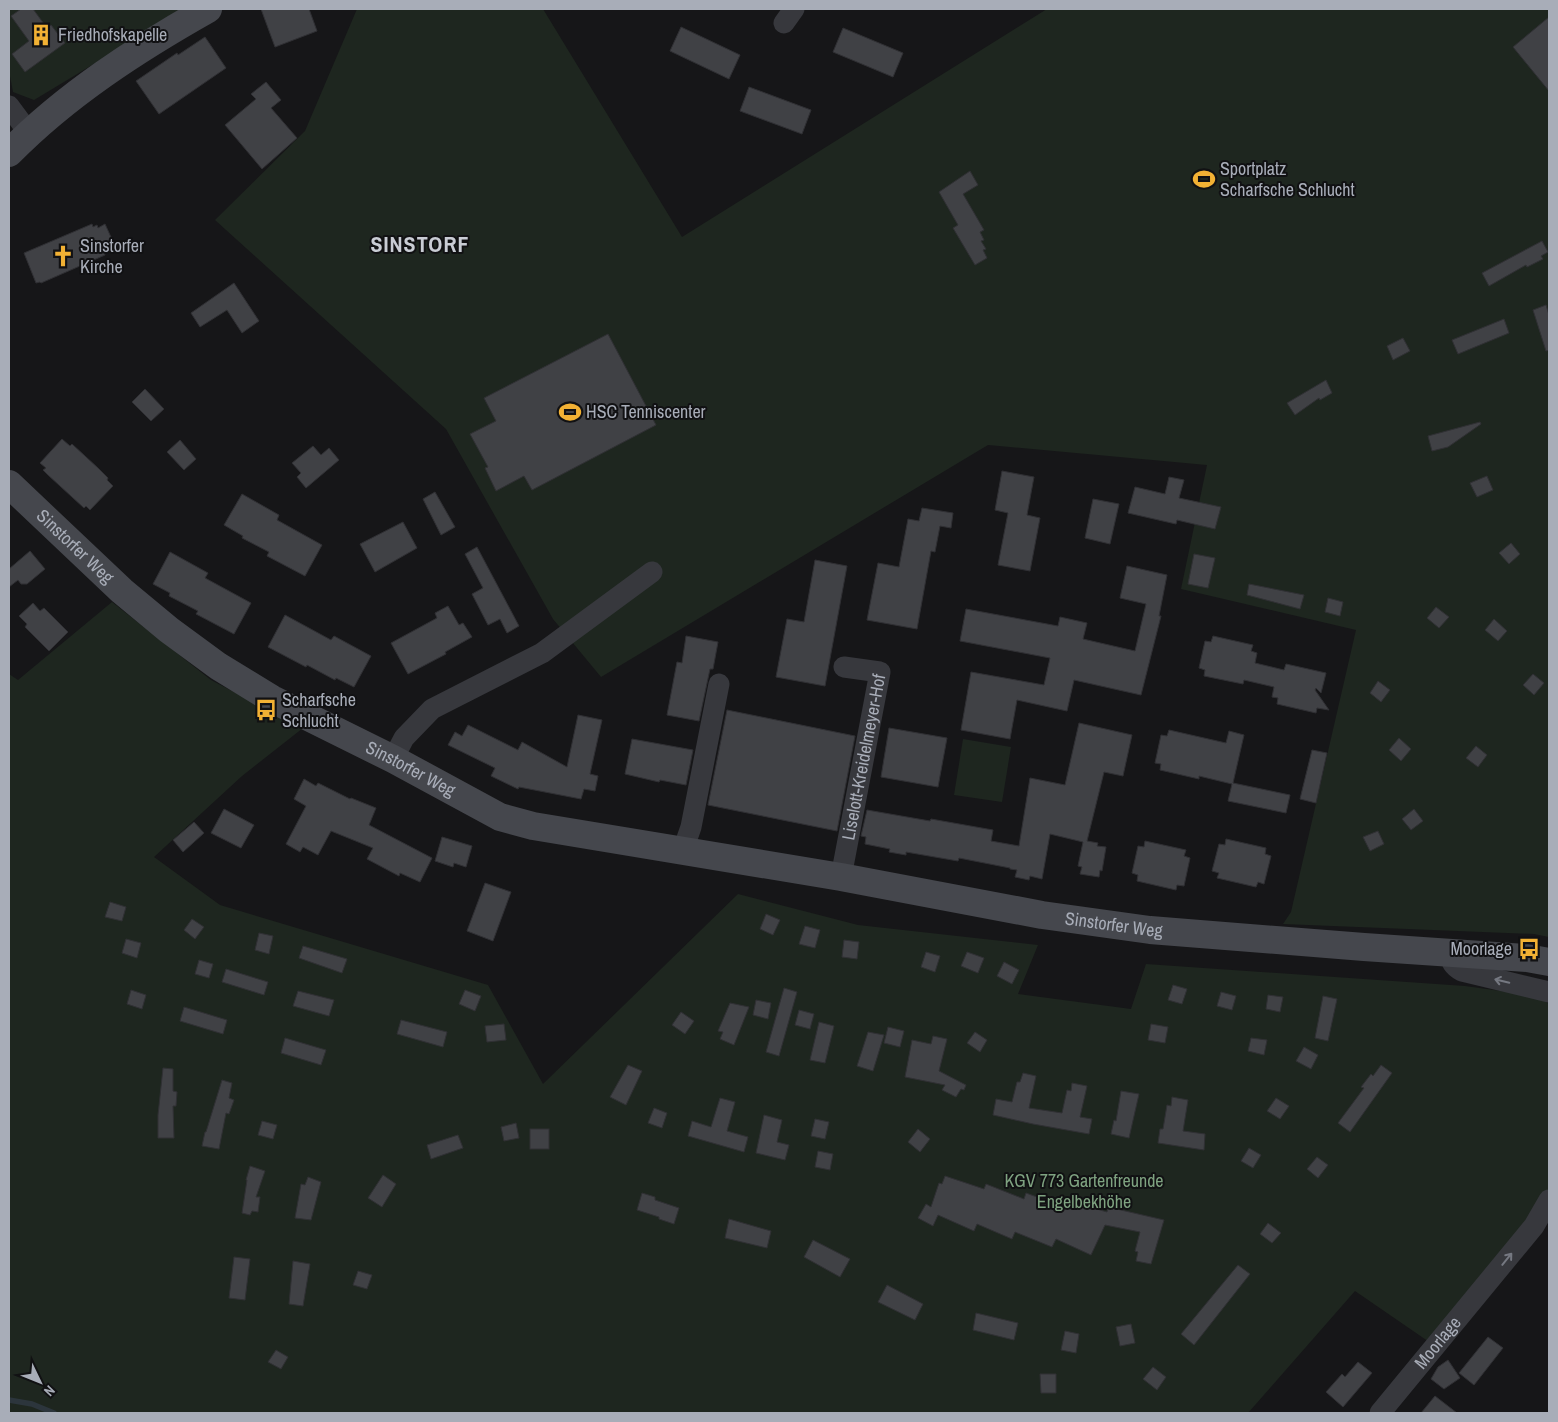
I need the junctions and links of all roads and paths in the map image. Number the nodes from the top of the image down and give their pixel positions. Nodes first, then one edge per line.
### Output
1 (208, 9) edge
2 (9, 106) edge
3 (28, 133) junction
4 (9, 153) edge
5 (9, 484) edge
6 (652, 572) dead end
7 (844, 667) dead end
8 (719, 684) dead end
9 (393, 759) junction
10 (683, 850) junction
11 (841, 877) junction
12 (1450, 953) junction
13 (1549, 962) edge
14 (1549, 992) edge
15 (1549, 1200) edge
16 (1380, 1413) edge

1 - 3 street
2 - 3 street
3 - 4 street
5 - 9 street, Sinstorfer Weg
6 - 9 street
7 - 11 street, Liselott-Kreidelmeyer-Hof
8 - 10 street
9 - 10 street, Sinstorfer Weg
10 - 11 street, Sinstorfer Weg
11 - 12 street, Sinstorfer Weg
12 - 13 street, Sinstorfer Weg
14 -> 12 street
16 -> 15 street, Moorlage

